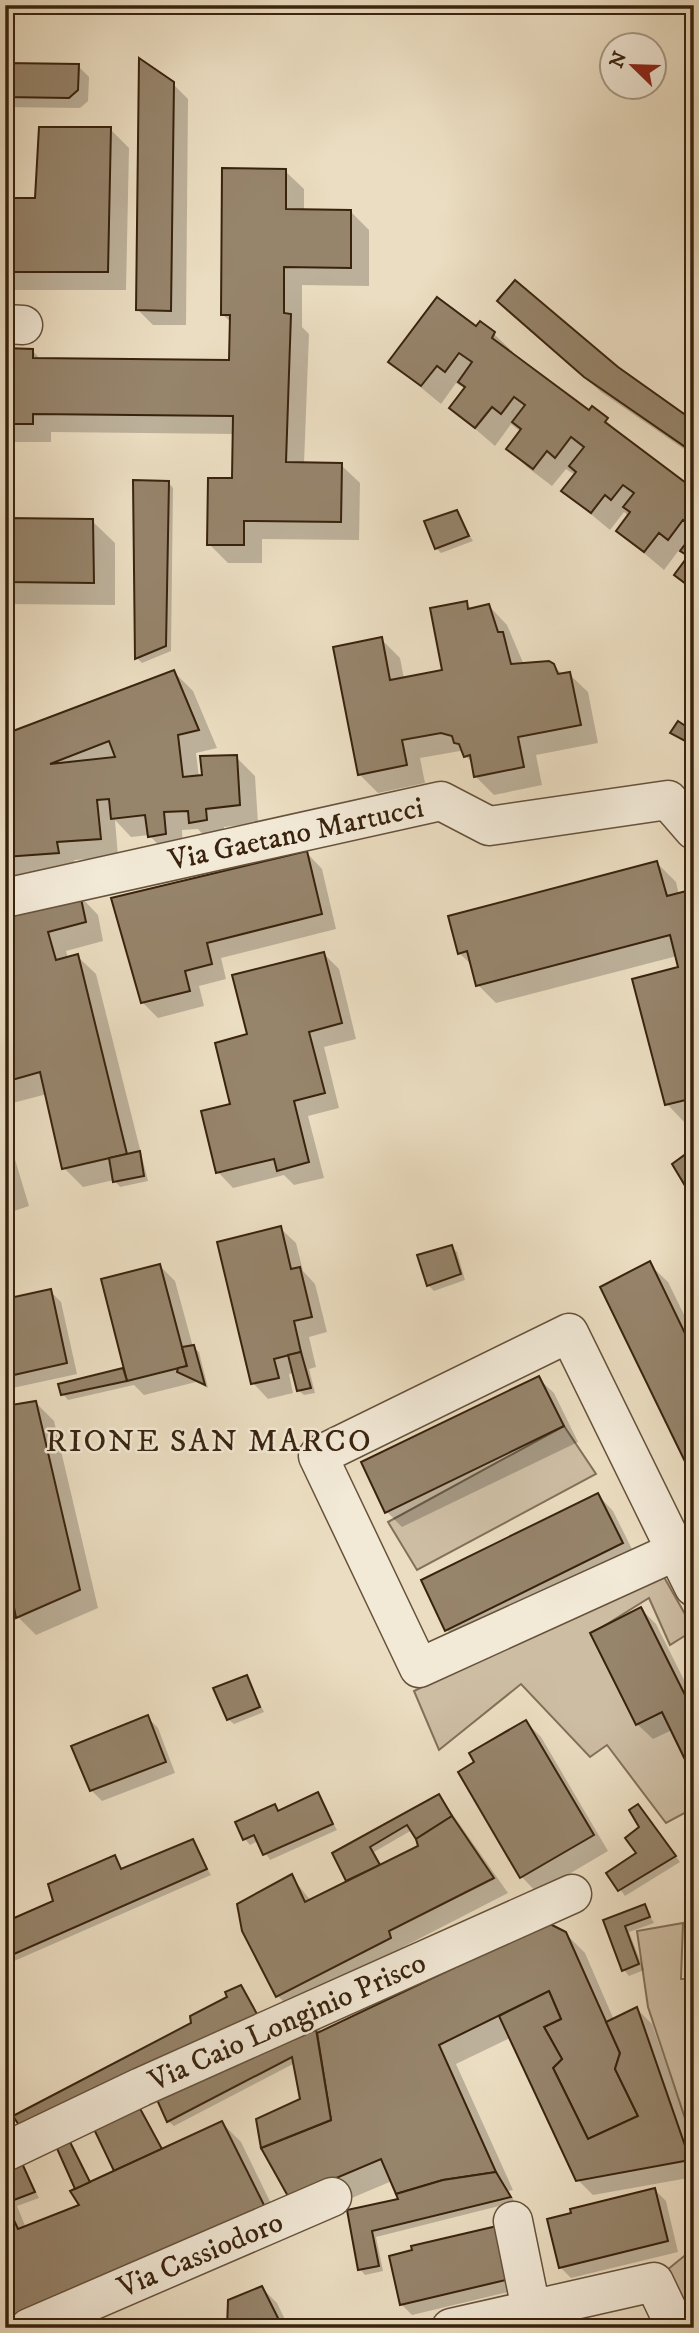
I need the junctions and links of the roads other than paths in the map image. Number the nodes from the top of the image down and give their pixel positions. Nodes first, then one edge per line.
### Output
1 (694, 830) edge
2 (5, 898) edge
3 (676, 1551) junction
4 (694, 1587) edge
5 (572, 1894) dead end
6 (5, 2152) edge
7 (332, 2197) dead end
8 (513, 2221) dead end
9 (531, 2309) junction
10 (694, 2317) edge
11 (29, 2328) edge
12 (451, 2328) edge
13 (678, 2328) edge

1 - 2 street, Via Gaetano Martucci
3 - 3 street
3 - 4 street
5 - 6 street, Via Caio Longinio Prisco
7 - 11 street, Via Cassiodoro
8 - 9 street
9 - 12 street
9 - 13 street
10 - 13 street

